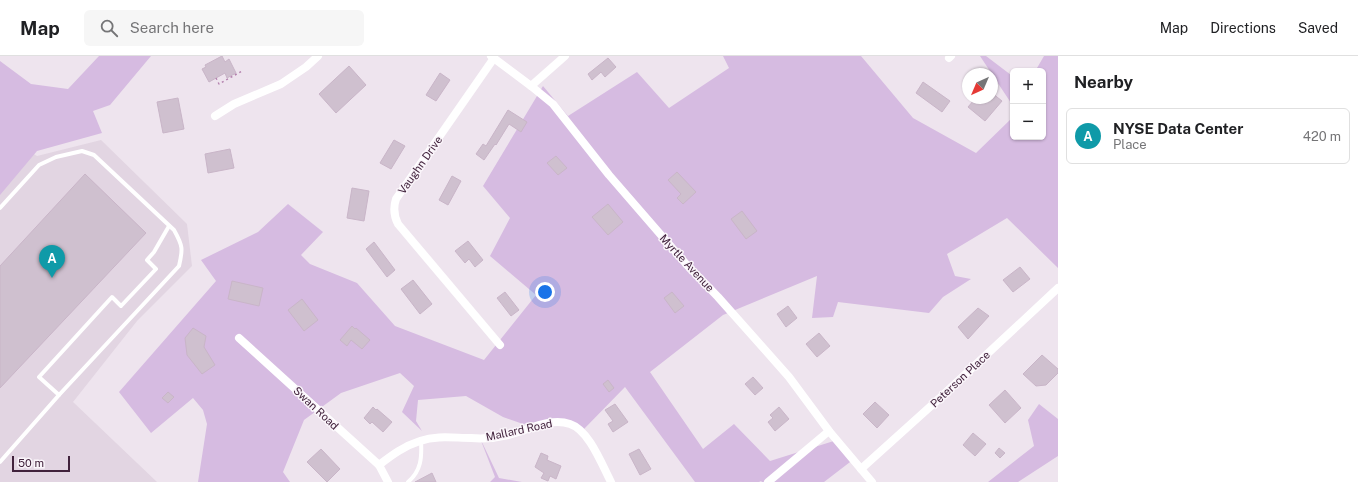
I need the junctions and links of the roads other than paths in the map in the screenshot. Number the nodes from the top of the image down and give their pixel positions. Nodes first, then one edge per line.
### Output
1 (318, 56) edge
2 (565, 56) edge
3 (492, 57) edge
4 (531, 86) junction
5 (214, 116) dead end
6 (0, 208) edge
7 (169, 226) junction
8 (1058, 288) edge
9 (239, 338) dead end
10 (500, 345) dead end
11 (59, 395) junction
12 (829, 431) junction
13 (421, 440) junction
14 (0, 462) edge
15 (379, 465) junction
16 (861, 469) junction
17 (388, 482) edge
18 (408, 482) edge
19 (611, 482) edge
20 (768, 482) edge
21 (872, 482) edge

1 - 5 street
2 - 4 street
3 - 4 street, Myrtle Avenue
3 - 10 street, Vaughn Drive
4 - 12 street, Myrtle Avenue
6 - 7 lane
7 - 11 lane
7 - 11 lane
8 - 16 street, Peterson Place
9 - 15 street, Swan Road
11 - 14 lane
12 - 16 street, Myrtle Avenue
12 - 20 street
13 - 15 street, Mallard Road
13 - 18 lane
13 - 19 street, Mallard Road
15 - 17 street, Swan Road
16 - 21 street, Myrtle Avenue

